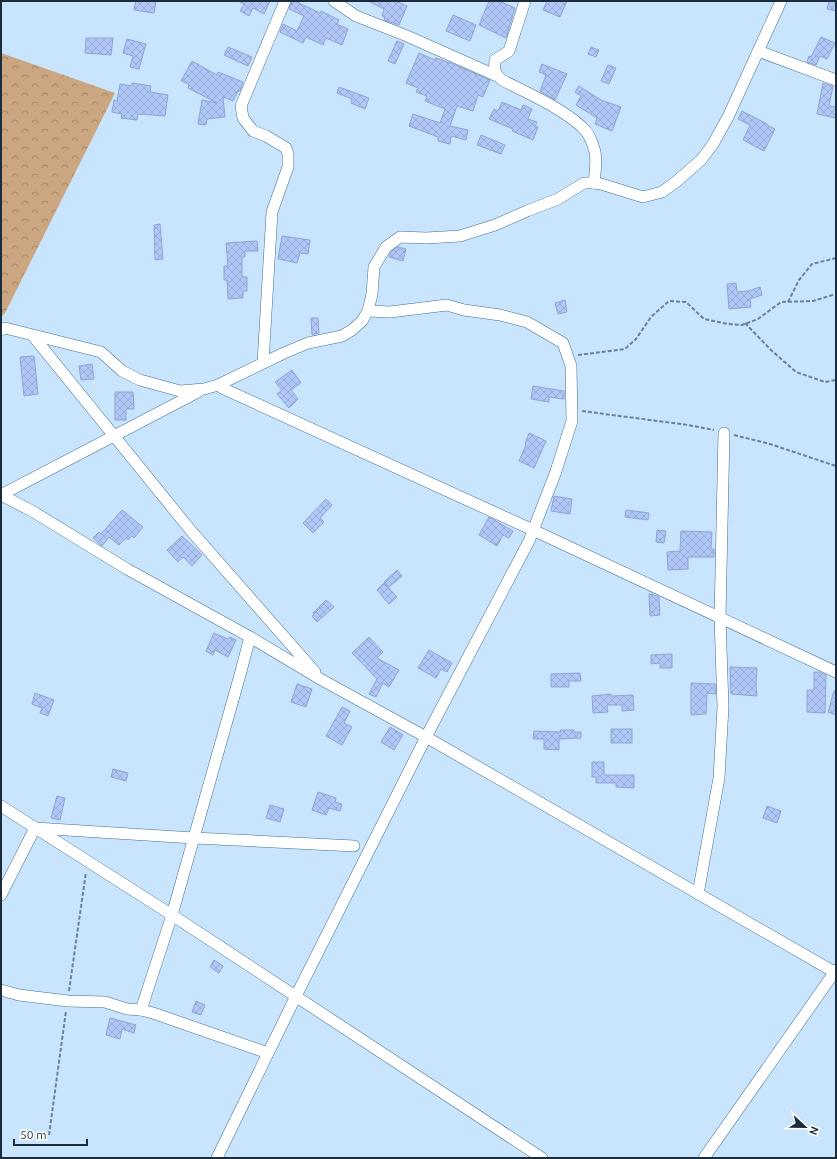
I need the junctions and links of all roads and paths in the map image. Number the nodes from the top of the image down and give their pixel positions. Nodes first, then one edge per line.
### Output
1 (285, 1) edge
2 (334, 1) edge
3 (525, 1) edge
4 (781, 1) edge
5 (758, 51) junction
6 (497, 76) junction
7 (836, 80) edge
8 (594, 183) junction
9 (836, 258) edge
10 (836, 294) edge
11 (788, 302) junction
12 (368, 311) junction
13 (745, 324) junction
14 (1, 330) edge
15 (33, 336) junction
16 (568, 357) junction
17 (263, 363) junction
18 (836, 380) edge
19 (204, 388) junction
20 (222, 388) dead end
21 (572, 410) junction
22 (724, 432) junction
23 (114, 436) junction
24 (836, 466) edge
25 (1, 495) edge
26 (533, 530) junction
27 (720, 618) junction
28 (250, 637) junction
29 (836, 672) edge
30 (322, 680) junction
31 (426, 736) junction
32 (1, 806) edge
33 (35, 828) junction
34 (194, 838) junction
35 (354, 846) dead end
36 (698, 894) junction
37 (1, 895) edge
38 (172, 915) junction
39 (836, 972) edge
40 (1, 990) edge
41 (296, 996) junction
42 (141, 1010) junction
43 (268, 1053) junction
44 (217, 1158) edge
45 (542, 1158) edge
46 (704, 1158) edge

1 - 17 street
2 - 6 street
3 - 6 street
4 - 5 street
5 - 7 street
5 - 8 street
6 - 8 street
8 - 12 street
9 - 11 path
10 - 11 path
11 - 13 path
12 - 16 street
12 - 17 street
13 - 16 path
13 - 18 path
14 - 15 street
15 - 19 street
15 - 23 street
16 - 21 street
17 - 19 street
19 - 23 street
20 - 26 street
21 - 22 path
21 - 26 street
22 - 24 path
22 - 27 street
23 - 25 street
23 - 30 street
25 - 28 street
26 - 27 street
26 - 31 street
27 - 29 street
27 - 36 street
28 - 30 street
28 - 34 street
30 - 31 street
31 - 36 street
31 - 41 street
32 - 33 street
33 - 34 street
33 - 37 street
33 - 38 street
34 - 35 street
34 - 38 street
36 - 39 street
38 - 41 street
38 - 42 street
39 - 46 street
40 - 42 street
41 - 43 street
41 - 45 street
42 - 43 street
43 - 44 street

